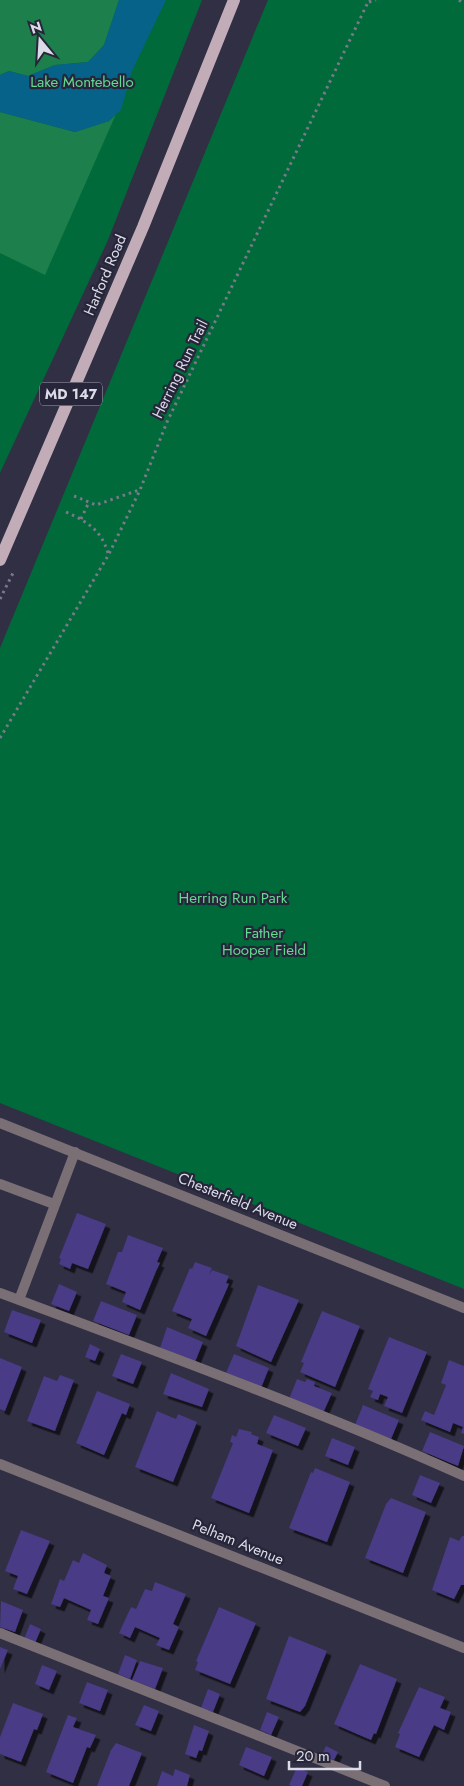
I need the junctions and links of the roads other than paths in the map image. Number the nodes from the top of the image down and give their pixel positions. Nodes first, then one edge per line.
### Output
1 (234, 0) edge
2 (0, 560) edge
3 (0, 1123) edge
4 (75, 1152) junction
5 (0, 1184) edge
6 (54, 1204) junction
7 (0, 1293) edge
8 (19, 1300) junction
9 (464, 1308) edge
10 (0, 1464) edge
11 (464, 1476) edge
12 (0, 1633) edge
13 (464, 1648) edge
14 (385, 1786) edge

1 - 2 main road, Harford Road / MD 147
3 - 4 street, Chesterfield Avenue
4 - 6 street
4 - 9 street, Chesterfield Avenue
5 - 6 street
6 - 8 street
7 - 8 street
8 - 11 street
10 - 13 street, Pelham Avenue
12 - 14 street

